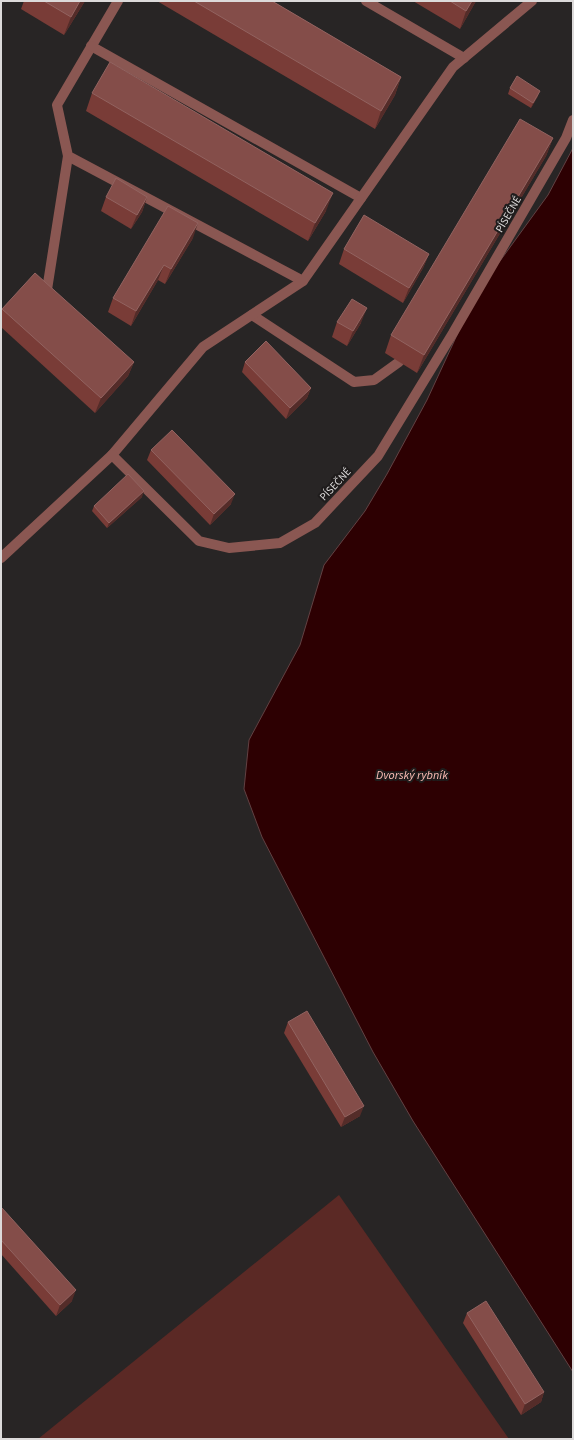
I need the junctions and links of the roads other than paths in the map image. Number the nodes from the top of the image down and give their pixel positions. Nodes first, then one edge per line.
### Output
1 (118, 1) edge
2 (366, 1) edge
3 (532, 1) edge
4 (92, 46) junction
5 (464, 58) junction
6 (573, 120) edge
7 (68, 156) junction
8 (361, 198) junction
9 (303, 281) junction
10 (45, 301) edge
11 (252, 315) junction
12 (399, 362) dead end
13 (112, 455) junction
14 (1, 558) edge

1 - 4 street
2 - 5 street
3 - 5 street
4 - 7 street
4 - 8 street
5 - 8 street
6 - 13 street, PÍSEČNÉ
7 - 9 street
7 - 10 street
8 - 9 street
9 - 11 street
11 - 12 street
11 - 13 street
13 - 14 street

